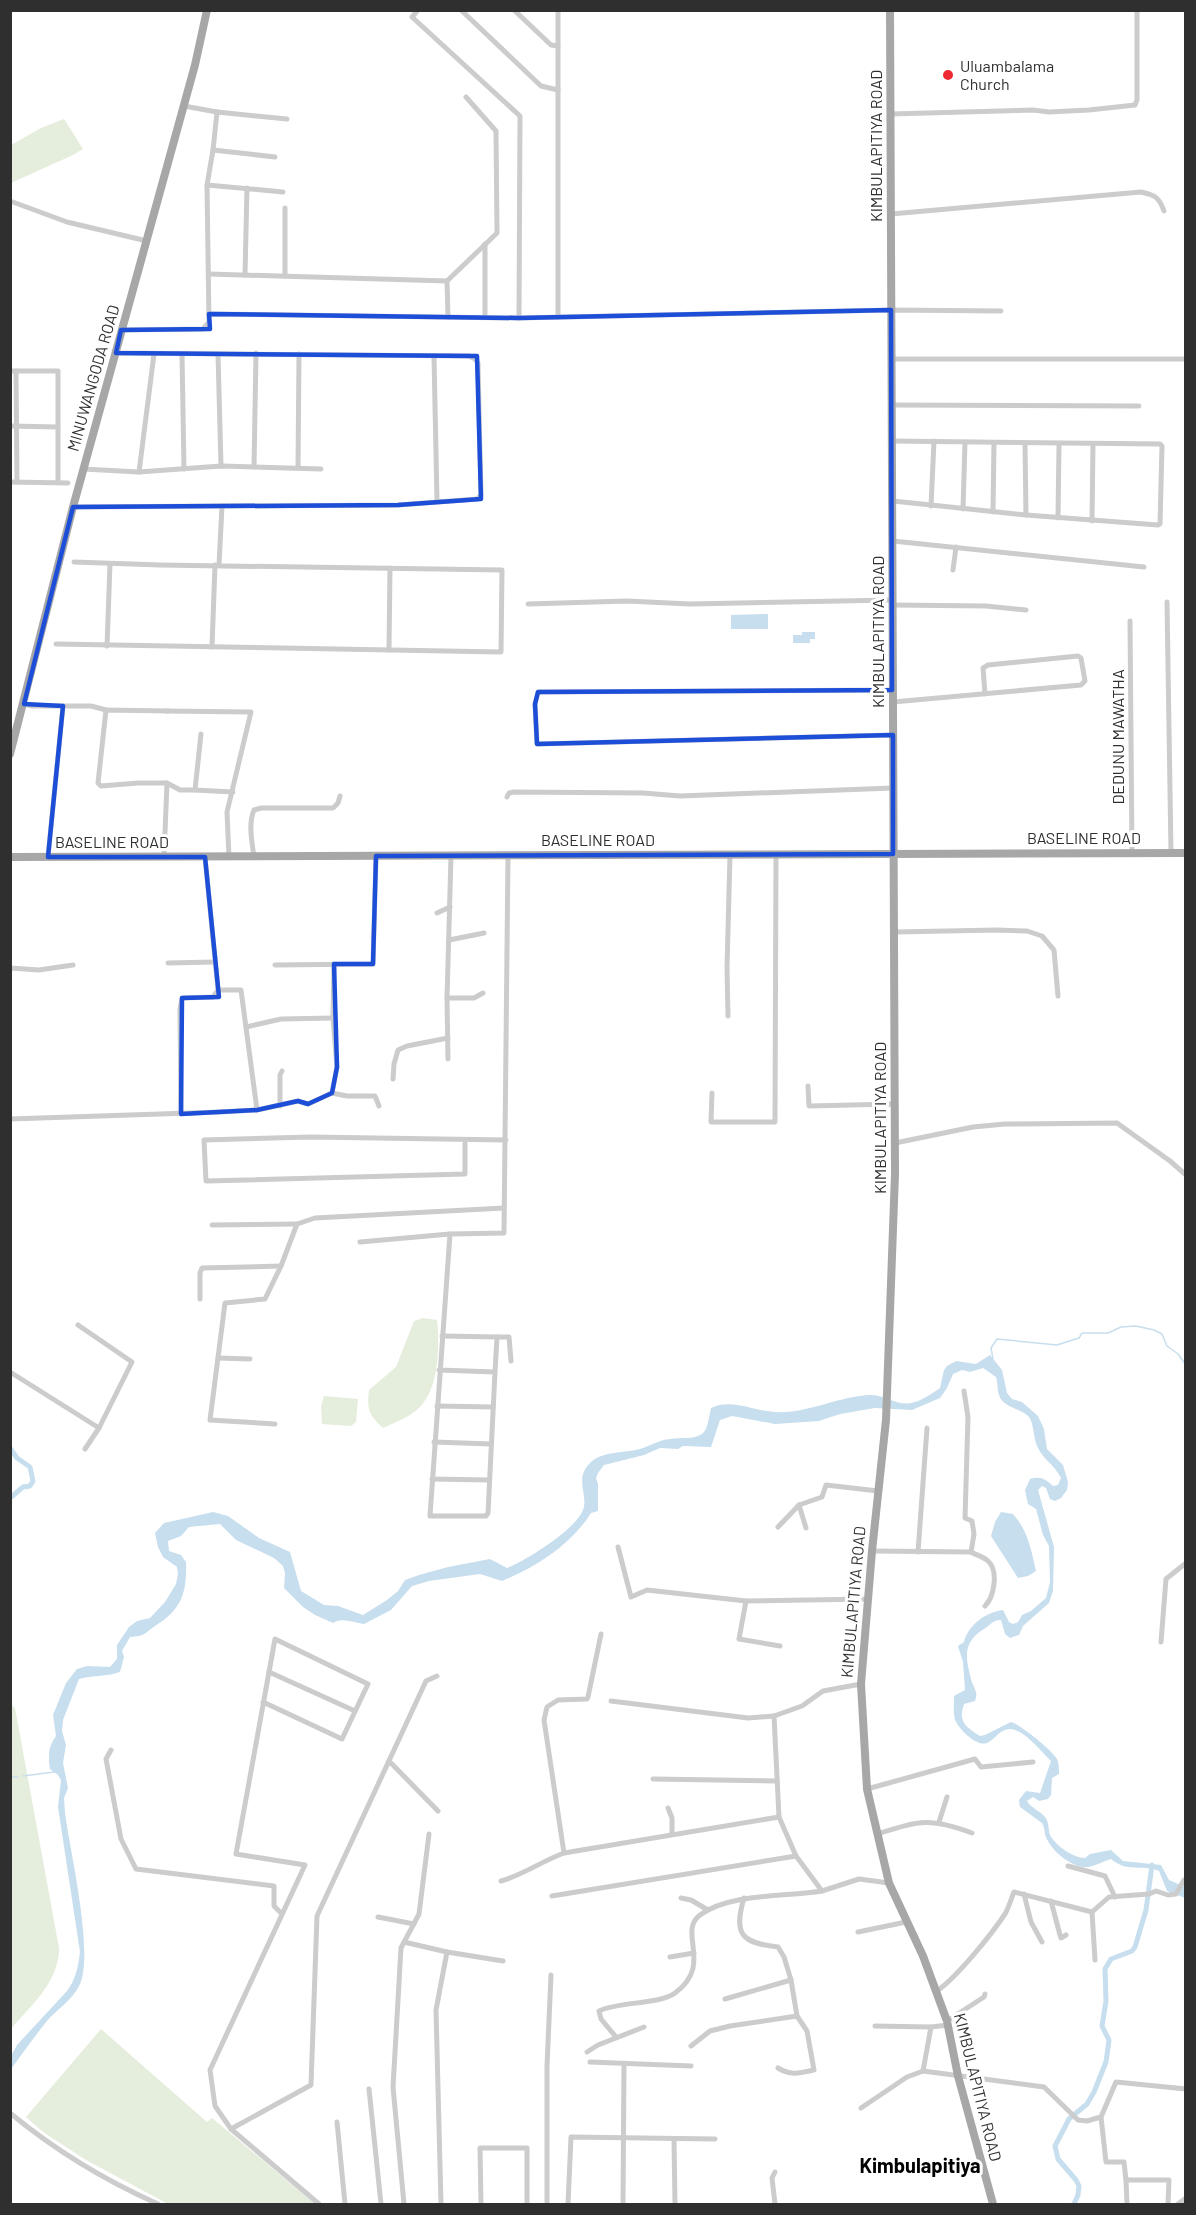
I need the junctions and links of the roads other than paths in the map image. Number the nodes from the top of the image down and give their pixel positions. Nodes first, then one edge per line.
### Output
1 (207, 10) edge
2 (418, 10) edge
3 (461, 10) edge
4 (514, 10) edge
5 (558, 10) edge
6 (890, 10) edge
7 (1137, 10) edge
8 (558, 46) junction
9 (558, 90) junction
10 (466, 97) dead end
11 (184, 106) junction
12 (217, 112) junction
13 (891, 114) junction
14 (286, 119) dead end
15 (213, 150) junction
16 (275, 158) dead end
17 (207, 185) junction
18 (247, 188) junction
19 (284, 192) dead end
20 (10, 201) edge
21 (285, 208) dead end
22 (1164, 211) dead end
23 (891, 214) junction
24 (148, 242) junction
25 (485, 244) junction
26 (209, 274) junction
27 (245, 275) junction
28 (285, 276) junction
29 (447, 281) junction
30 (891, 310) junction
31 (1001, 311) dead end
32 (209, 314) junction
33 (448, 317) junction
34 (485, 317) junction
35 (558, 317) junction
36 (519, 318) junction
37 (121, 330) junction
38 (116, 353) junction
39 (256, 353) junction
40 (154, 354) junction
41 (182, 354) junction
42 (218, 354) junction
43 (299, 354) junction
44 (434, 357) junction
45 (891, 359) junction
46 (1185, 359) edge
47 (14, 371) edge
48 (891, 405) junction
49 (1140, 406) dead end
50 (13, 426) edge
51 (58, 427) junction
52 (892, 441) junction
53 (934, 441) junction
54 (965, 442) junction
55 (994, 443) junction
56 (1025, 443) junction
57 (1059, 444) junction
58 (1093, 444) junction
59 (221, 465) junction
60 (254, 467) junction
61 (298, 468) junction
62 (83, 469) junction
63 (184, 469) junction
64 (321, 469) dead end
65 (139, 472) junction
66 (14, 482) edge
67 (58, 482) junction
68 (68, 483) dead end
69 (437, 501) junction
70 (893, 501) junction
71 (222, 506) junction
72 (931, 506) junction
73 (73, 507) junction
74 (963, 509) junction
75 (993, 512) junction
76 (1026, 515) junction
77 (1058, 518) junction
78 (1092, 521) junction
79 (893, 541) junction
80 (956, 547) junction
81 (74, 562) dead end
82 (110, 564) junction
83 (217, 565) junction
84 (1143, 567) dead end
85 (390, 568) junction
86 (953, 570) dead end
87 (892, 602) junction
88 (1167, 602) dead end
89 (528, 604) dead end
90 (1026, 610) dead end
91 (1130, 621) dead end
92 (56, 644) dead end
93 (107, 646) junction
94 (213, 647) junction
95 (389, 650) junction
96 (892, 690) junction
97 (985, 694) junction
98 (893, 702) junction
99 (24, 704) junction
100 (63, 706) junction
101 (106, 710) junction
102 (143, 711) junction
103 (169, 711) dead end
104 (201, 734) dead end
105 (892, 735) junction
106 (10, 754) edge
107 (167, 783) junction
108 (893, 788) junction
109 (195, 790) junction
110 (232, 792) junction
111 (340, 796) dead end
112 (507, 797) dead end
113 (1132, 853) junction
114 (1171, 853) junction
115 (1185, 853) edge
116 (893, 854) junction
117 (730, 855) junction
118 (776, 855) junction
119 (254, 856) junction
120 (376, 856) junction
121 (451, 856) junction
122 (508, 856) junction
123 (10, 857) edge
124 (48, 857) junction
125 (164, 857) junction
126 (205, 857) junction
127 (229, 857) junction
128 (450, 907) junction
129 (437, 914) dead end
130 (895, 932) junction
131 (484, 933) dead end
132 (449, 940) junction
133 (215, 962) junction
134 (168, 963) dead end
135 (334, 964) junction
136 (73, 965) dead end
137 (275, 965) dead end
138 (10, 968) edge
139 (218, 990) junction
140 (483, 993) dead end
141 (1058, 996) dead end
142 (447, 998) junction
143 (728, 1016) dead end
144 (333, 1018) junction
145 (246, 1027) junction
146 (448, 1038) junction
147 (448, 1059) dead end
148 (282, 1071) dead end
149 (393, 1079) dead end
150 (808, 1086) dead end
151 (332, 1093) junction
152 (712, 1093) dead end
153 (895, 1104) junction
154 (280, 1106) junction
155 (379, 1106) dead end
156 (256, 1110) junction
157 (181, 1114) junction
158 (10, 1119) edge
159 (465, 1140) junction
160 (506, 1140) junction
161 (895, 1143) junction
162 (1185, 1175) edge
163 (504, 1208) junction
164 (297, 1224) junction
165 (212, 1225) dead end
166 (450, 1234) junction
167 (360, 1242) dead end
168 (282, 1266) junction
169 (200, 1299) dead end
170 (78, 1325) dead end
171 (442, 1336) junction
172 (497, 1337) junction
173 (218, 1358) junction
174 (250, 1359) dead end
175 (511, 1361) dead end
176 (439, 1370) junction
177 (495, 1371) junction
178 (10, 1372) edge
179 (964, 1391) dead end
180 (437, 1406) junction
181 (493, 1407) junction
182 (275, 1424) dead end
183 (99, 1428) junction
184 (927, 1428) dead end
185 (434, 1442) junction
186 (491, 1444) junction
187 (85, 1449) dead end
188 (432, 1479) junction
189 (489, 1480) junction
190 (878, 1491) junction
191 (799, 1505) junction
192 (778, 1527) dead end
193 (806, 1528) dead end
194 (618, 1547) dead end
195 (872, 1551) junction
196 (918, 1552) junction
197 (971, 1552) junction
198 (1185, 1563) edge
199 (868, 1599) junction
200 (746, 1601) junction
201 (985, 1606) dead end
202 (601, 1634) dead end
203 (1161, 1642) dead end
204 (780, 1646) dead end
205 (269, 1672) junction
206 (437, 1677) dead end
207 (861, 1684) junction
208 (264, 1701) junction
209 (611, 1701) dead end
210 (355, 1711) junction
211 (774, 1716) junction
212 (111, 1750) dead end
213 (389, 1761) junction
214 (1033, 1762) dead end
215 (653, 1779) dead end
216 (777, 1781) junction
217 (867, 1789) junction
218 (948, 1797) dead end
219 (668, 1808) dead end
220 (438, 1811) dead end
221 (779, 1817) junction
222 (939, 1822) junction
223 (972, 1833) dead end
224 (429, 1834) dead end
225 (672, 1834) junction
226 (877, 1834) junction
227 (564, 1853) junction
228 (796, 1856) junction
229 (1068, 1866) dead end
230 (1184, 1880) edge
231 (501, 1881) dead end
232 (889, 1883) junction
233 (822, 1891) junction
234 (1024, 1894) junction
235 (552, 1896) dead end
236 (1115, 1897) junction
237 (681, 1898) dead end
238 (744, 1898) junction
239 (1051, 1900) junction
240 (708, 1910) junction
241 (1092, 1912) junction
242 (282, 1914) junction
243 (378, 1917) dead end
244 (906, 1922) junction
245 (414, 1924) junction
246 (858, 1932) dead end
247 (1066, 1935) dead end
248 (404, 1942) junction
249 (1041, 1942) dead end
250 (447, 1952) junction
251 (694, 1953) junction
252 (670, 1957) dead end
253 (1095, 1960) dead end
254 (503, 1961) dead end
255 (551, 1975) dead end
256 (791, 1980) junction
257 (937, 1991) junction
258 (985, 1994) dead end
259 (725, 1999) dead end
260 (796, 2016) junction
261 (947, 2023) junction
262 (644, 2026) dead end
263 (875, 2026) dead end
264 (931, 2027) junction
265 (616, 2037) junction
266 (691, 2046) dead end
267 (587, 2052) dead end
268 (590, 2062) dead end
269 (624, 2064) junction
270 (691, 2066) dead end
271 (778, 2068) dead end
272 (923, 2071) junction
273 (958, 2076) junction
274 (369, 2088) dead end
275 (1185, 2089) edge
276 (861, 2108) dead end
277 (10, 2113) edge
278 (1101, 2117) junction
279 (337, 2122) dead end
280 (231, 2129) junction
281 (624, 2139) junction
282 (715, 2139) dead end
283 (674, 2140) junction
284 (775, 2172) dead end
285 (1126, 2180) junction
286 (1185, 2198) edge
287 (158, 2205) edge
288 (320, 2205) edge
289 (345, 2205) edge
290 (381, 2205) edge
291 (404, 2205) edge
292 (441, 2205) edge
293 (481, 2205) edge
294 (527, 2205) edge
295 (546, 2205) edge
296 (568, 2205) edge
297 (622, 2205) edge
298 (675, 2205) edge
299 (775, 2205) edge
300 (993, 2205) edge
301 (1127, 2205) edge
302 (1168, 2205) edge
303 (1178, 2205) edge

1 - 11 main road, MINUWANGODA ROAD
2 - 36 street
3 - 9 street
4 - 8 street
5 - 8 street
6 - 13 main road, KIMBULAPITIYA ROAD
7 - 13 street
8 - 9 street
9 - 35 street
10 - 25 street
11 - 12 street
11 - 24 main road, MINUWANGODA ROAD
12 - 14 street
12 - 15 street
13 - 23 main road, KIMBULAPITIYA ROAD
15 - 16 street
15 - 17 street
17 - 18 street
17 - 26 street
18 - 19 street
18 - 27 street
20 - 24 street
21 - 28 street
22 - 23 street
23 - 30 main road, KIMBULAPITIYA ROAD
24 - 37 main road, MINUWANGODA ROAD
25 - 29 street
25 - 34 street
26 - 27 street
26 - 32 street
27 - 28 street
28 - 29 street
29 - 33 street
30 - 31 street
30 - 35 street
30 - 45 main road, KIMBULAPITIYA ROAD
32 - 33 street
32 - 37 street
33 - 34 street
34 - 36 street
35 - 36 street
37 - 38 main road, MINUWANGODA ROAD
38 - 40 street
38 - 62 main road, MINUWANGODA ROAD
39 - 42 street
39 - 43 street
39 - 60 street
40 - 41 street
40 - 65 street
41 - 42 street
41 - 63 street
42 - 59 street
43 - 44 street
43 - 61 street
44 - 69 street
44 - 69 street
45 - 46 street
45 - 48 main road, KIMBULAPITIYA ROAD
47 - 50 street
47 - 51 street
48 - 49 street
48 - 52 main road, KIMBULAPITIYA ROAD
50 - 51 street
50 - 66 street
51 - 67 street
52 - 53 street
52 - 70 main road, KIMBULAPITIYA ROAD
53 - 54 street
53 - 72 street
54 - 55 street
54 - 74 street
55 - 56 street
55 - 75 street
56 - 57 street
56 - 76 street
57 - 58 street
57 - 77 street
58 - 78 street
58 - 78 street
59 - 60 street
59 - 63 street
60 - 61 street
61 - 64 street
62 - 65 street
62 - 73 main road, MINUWANGODA ROAD
63 - 65 street
66 - 67 street
67 - 68 street
69 - 71 street
70 - 72 street
70 - 79 main road, KIMBULAPITIYA ROAD
71 - 73 street
71 - 83 street
72 - 74 street
73 - 99 main road, MINUWANGODA ROAD
74 - 75 street
75 - 76 street
76 - 77 street
77 - 78 street
79 - 80 street
79 - 87 main road, KIMBULAPITIYA ROAD
80 - 84 street
80 - 86 street
81 - 82 street
82 - 83 street
82 - 93 street
83 - 85 street
83 - 94 street
85 - 95 street
85 - 95 street
87 - 89 street
87 - 90 street
87 - 96 main road, KIMBULAPITIYA ROAD
88 - 114 street
91 - 113 street, DEDUNU MAWATHA
92 - 93 street
93 - 94 street
94 - 95 street
96 - 98 main road, KIMBULAPITIYA ROAD
96 - 105 street
97 - 97 street
97 - 98 street
98 - 105 main road, KIMBULAPITIYA ROAD
99 - 100 street
99 - 106 main road, MINUWANGODA ROAD
100 - 101 street
100 - 124 street
101 - 102 street
101 - 107 street
102 - 103 street
102 - 110 street
104 - 109 street
105 - 108 main road, KIMBULAPITIYA ROAD
107 - 109 street
107 - 125 street
108 - 112 street
108 - 116 main road, KIMBULAPITIYA ROAD
109 - 110 street
110 - 127 street
111 - 119 street
113 - 114 main road, BASELINE ROAD
113 - 116 main road, BASELINE ROAD
114 - 115 main road, BASELINE ROAD
116 - 118 main road, BASELINE ROAD
116 - 130 main road, KIMBULAPITIYA ROAD
117 - 118 main road, BASELINE ROAD
117 - 122 main road, BASELINE ROAD
117 - 143 street
118 - 152 street
119 - 120 main road, BASELINE ROAD
119 - 127 main road, BASELINE ROAD
120 - 121 main road, BASELINE ROAD
120 - 135 street
121 - 122 main road, BASELINE ROAD
121 - 128 street
122 - 160 street
123 - 124 main road, BASELINE ROAD
124 - 125 main road, BASELINE ROAD
125 - 126 main road, BASELINE ROAD
126 - 127 main road, BASELINE ROAD
126 - 133 street
128 - 129 street
128 - 132 street
130 - 141 street
130 - 153 main road, KIMBULAPITIYA ROAD
131 - 132 street
132 - 142 street
133 - 134 street
133 - 139 street
135 - 137 street
135 - 144 street
136 - 138 street
139 - 145 street
139 - 157 street
140 - 142 street
142 - 146 street
144 - 145 street
144 - 151 street
145 - 156 street
146 - 147 street
146 - 149 street
148 - 154 street
150 - 153 street
151 - 154 street
151 - 155 street
153 - 161 main road, KIMBULAPITIYA ROAD
154 - 156 street
156 - 157 street
157 - 158 street
159 - 159 street
159 - 160 street
160 - 163 street
161 - 162 street
161 - 190 main road, KIMBULAPITIYA ROAD
163 - 164 street
163 - 166 street
164 - 165 street
164 - 168 street
166 - 167 street
166 - 171 street
168 - 169 street
168 - 173 street
170 - 183 street
171 - 172 street
171 - 176 street
172 - 175 street
172 - 177 street
173 - 174 street
173 - 182 street
176 - 177 street
176 - 180 street
177 - 181 street
178 - 183 street
179 - 197 street
180 - 181 street
180 - 185 street
181 - 186 street
183 - 187 street
184 - 196 street
185 - 186 street
185 - 188 street
186 - 189 street
188 - 189 street
188 - 189 street
190 - 191 street
190 - 195 main road, KIMBULAPITIYA ROAD
191 - 192 street
191 - 193 street
194 - 200 street
195 - 196 street
195 - 199 main road, KIMBULAPITIYA ROAD
196 - 197 street
197 - 201 street
198 - 203 street
199 - 200 street
199 - 207 main road, KIMBULAPITIYA ROAD
200 - 204 street
202 - 227 street
205 - 208 street
205 - 210 street
205 - 210 street
206 - 213 street
207 - 211 street
207 - 217 main road, KIMBULAPITIYA ROAD
208 - 210 street
208 - 242 street
209 - 211 street
211 - 216 street
212 - 242 street
213 - 220 street
213 - 280 street
214 - 217 street
215 - 216 street
216 - 221 street
217 - 226 main road, KIMBULAPITIYA ROAD
218 - 222 street
219 - 225 street
221 - 225 street
221 - 228 street
222 - 223 street
222 - 226 street
224 - 245 street
225 - 227 street
226 - 232 main road, KIMBULAPITIYA ROAD
227 - 231 street
228 - 233 street
228 - 235 street
229 - 236 street
230 - 236 street
232 - 233 street
232 - 244 main road, KIMBULAPITIYA ROAD
233 - 238 street
234 - 239 street
234 - 249 street
234 - 257 street
236 - 241 street
237 - 240 street
238 - 240 street
238 - 256 street
239 - 241 street
239 - 247 street
240 - 251 street
241 - 253 street
242 - 280 street
243 - 245 street
244 - 246 street
244 - 257 main road, KIMBULAPITIYA ROAD
245 - 248 street
248 - 250 street
248 - 291 street
250 - 254 street
250 - 292 street
251 - 252 street
251 - 265 street
255 - 295 street
256 - 259 street
256 - 260 street
257 - 261 main road, KIMBULAPITIYA ROAD
258 - 261 street
260 - 266 street
260 - 271 street
261 - 264 street
261 - 273 main road, KIMBULAPITIYA ROAD
262 - 265 street
263 - 264 street
264 - 272 street
265 - 267 street
268 - 269 street
269 - 270 street
269 - 281 street
272 - 273 street
272 - 276 street
273 - 278 street
273 - 300 main road, KIMBULAPITIYA ROAD
274 - 290 street
275 - 278 street
277 - 287 street
278 - 285 street
279 - 289 street
280 - 288 street
281 - 283 street
281 - 296 street
281 - 297 street
282 - 283 street
283 - 298 street
284 - 299 street
285 - 301 street
285 - 302 street
286 - 303 street
293 - 294 street

